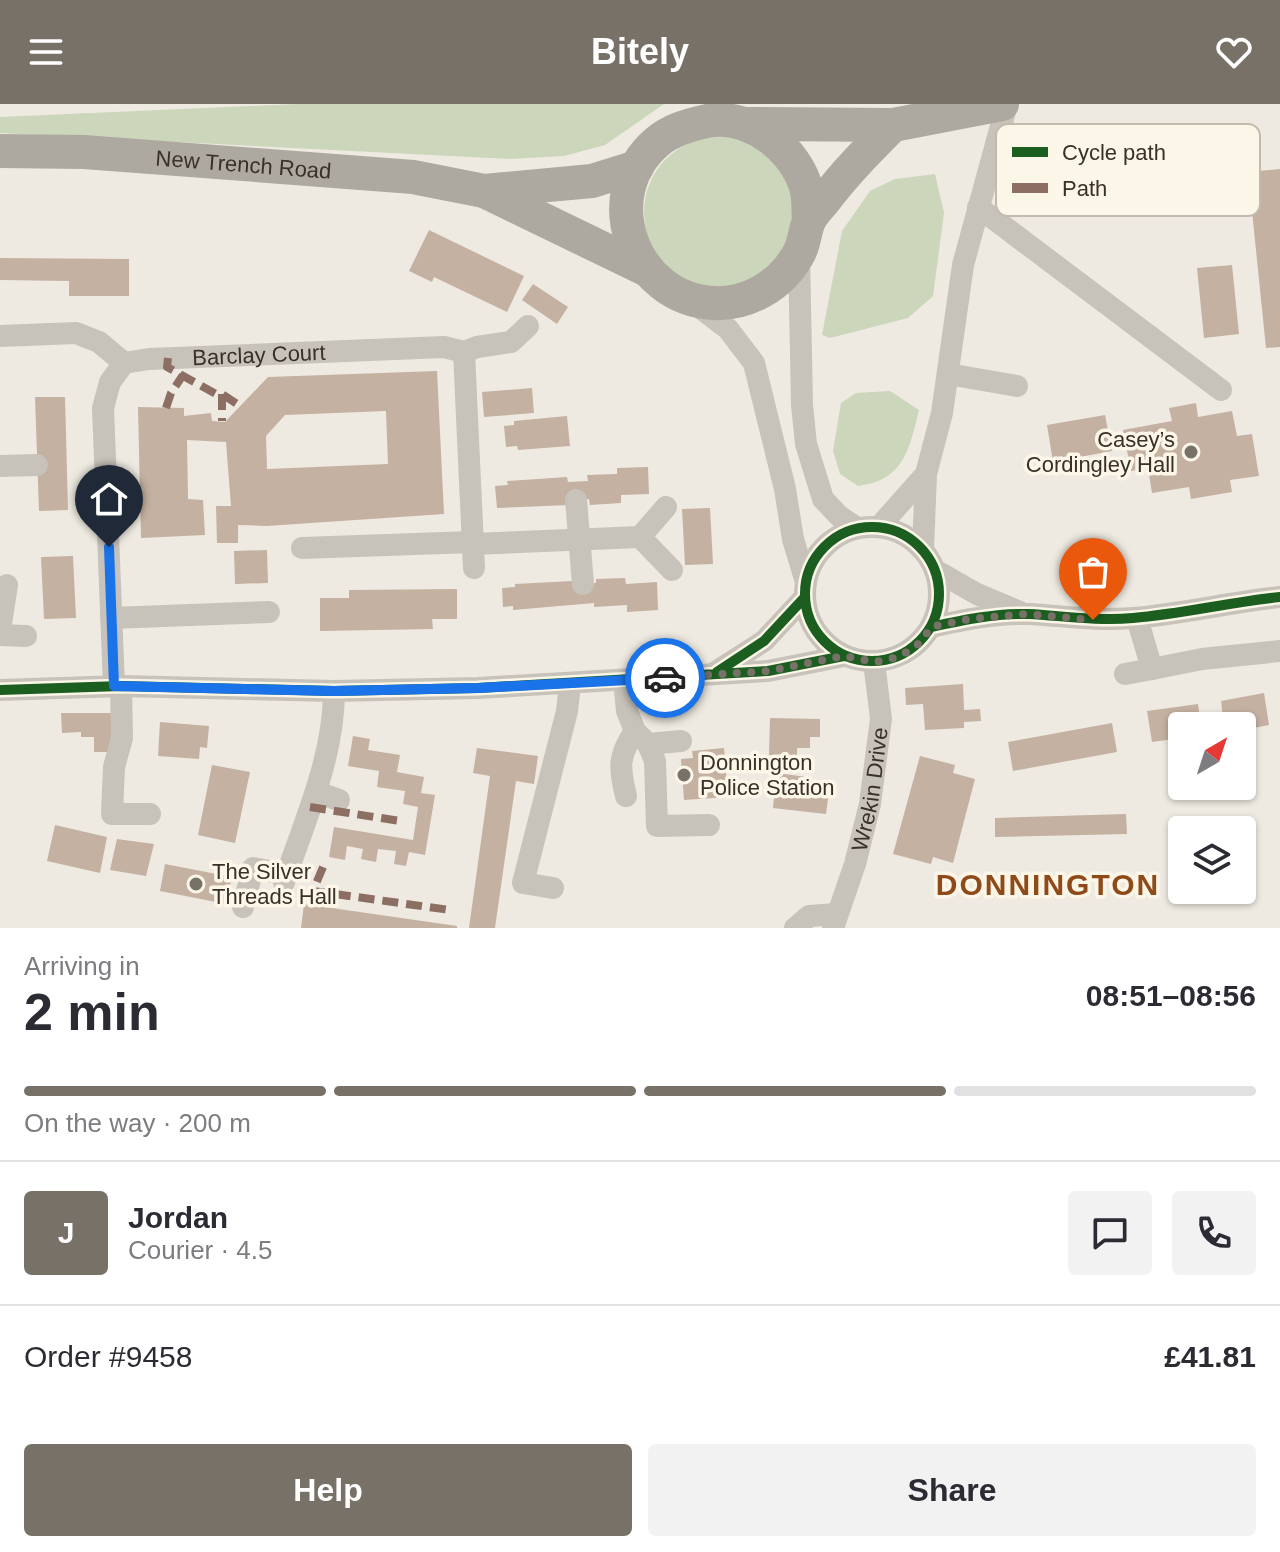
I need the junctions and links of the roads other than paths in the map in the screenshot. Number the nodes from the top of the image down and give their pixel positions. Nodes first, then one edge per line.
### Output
1 (1004, 104) edge
2 (746, 124) junction
3 (999, 124) edge
4 (893, 125) junction
5 (996, 136) edge
6 (0, 151) edge
7 (637, 167) junction
8 (484, 191) junction
9 (978, 207) junction
10 (809, 221) junction
11 (799, 254) junction
12 (645, 269) junction
13 (688, 299) junction
14 (528, 326) dead end
15 (0, 336) edge
16 (464, 352) junction
17 (124, 363) junction
18 (948, 374) junction
19 (1017, 386) dead end
20 (1221, 390) dead end
21 (37, 465) dead end
22 (0, 466) edge
23 (926, 474) junction
24 (576, 500) dead end
25 (666, 507) dead end
26 (868, 528) junction
27 (640, 537) junction
28 (579, 540) junction
29 (472, 543) junction
30 (302, 548) dead end
31 (923, 550) junction
32 (474, 568) dead end
33 (672, 570) dead end
34 (935, 570) junction
35 (583, 584) dead end
36 (7, 585) dead end
37 (805, 590) junction
38 (1280, 597) edge
39 (269, 612) dead end
40 (1026, 614) junction
41 (111, 618) junction
42 (1137, 618) junction
43 (931, 627) junction
44 (0, 632) edge
45 (26, 636) dead end
46 (1280, 651) edge
47 (844, 656) junction
48 (874, 662) junction
49 (1152, 669) junction
50 (713, 674) junction
51 (1125, 674) dead end
52 (624, 680) junction
53 (570, 684) junction
54 (118, 686) junction
55 (0, 690) edge
56 (334, 691) junction
57 (642, 738) junction
58 (681, 741) dead end
59 (316, 792) junction
60 (626, 796) dead end
61 (339, 800) dead end
62 (150, 814) dead end
63 (709, 825) dead end
64 (553, 888) dead end
65 (243, 907) dead end
66 (834, 921) edge
67 (795, 928) edge

1 - 3 street
1 - 4 highway
2 - 4 highway
2 - 7 highway
2 - 10 highway
4 - 10 highway
5 - 9 street
6 - 8 highway, New Trench Road
7 - 8 highway, New Trench Road
7 - 12 highway
8 - 12 highway, New Trench Road
9 - 18 street
9 - 20 street
10 - 11 highway
11 - 13 highway
11 - 26 street
12 - 13 highway
13 - 37 street
14 - 16 street, Barclay Court
15 - 17 street
16 - 17 street, Barclay Court
16 - 29 street
17 - 41 street
18 - 19 street
18 - 23 street
21 - 22 street
23 - 26 street
23 - 31 street
24 - 28 street
25 - 27 street
26 - 31 street
26 - 37 street
27 - 28 street
27 - 33 street
28 - 29 street
28 - 35 street
29 - 30 street
29 - 32 street
31 - 34 street
34 - 40 street
34 - 43 street
36 - 44 street
37 - 47 street
37 - 50 street
38 - 42 street
39 - 41 street
40 - 42 street
40 - 43 street
41 - 54 street
42 - 49 street
43 - 48 street
44 - 45 street
46 - 49 street
47 - 48 street
47 - 50 street
48 - 66 street, Wrekin Drive
49 - 51 street
50 - 52 street
52 - 53 street
52 - 57 street
53 - 56 street
53 - 64 street
54 - 55 street
54 - 56 street
54 - 62 street
56 - 59 street
57 - 58 street
57 - 60 street
57 - 63 street
59 - 61 street
59 - 65 street
66 - 67 street, Wrekin Drive

